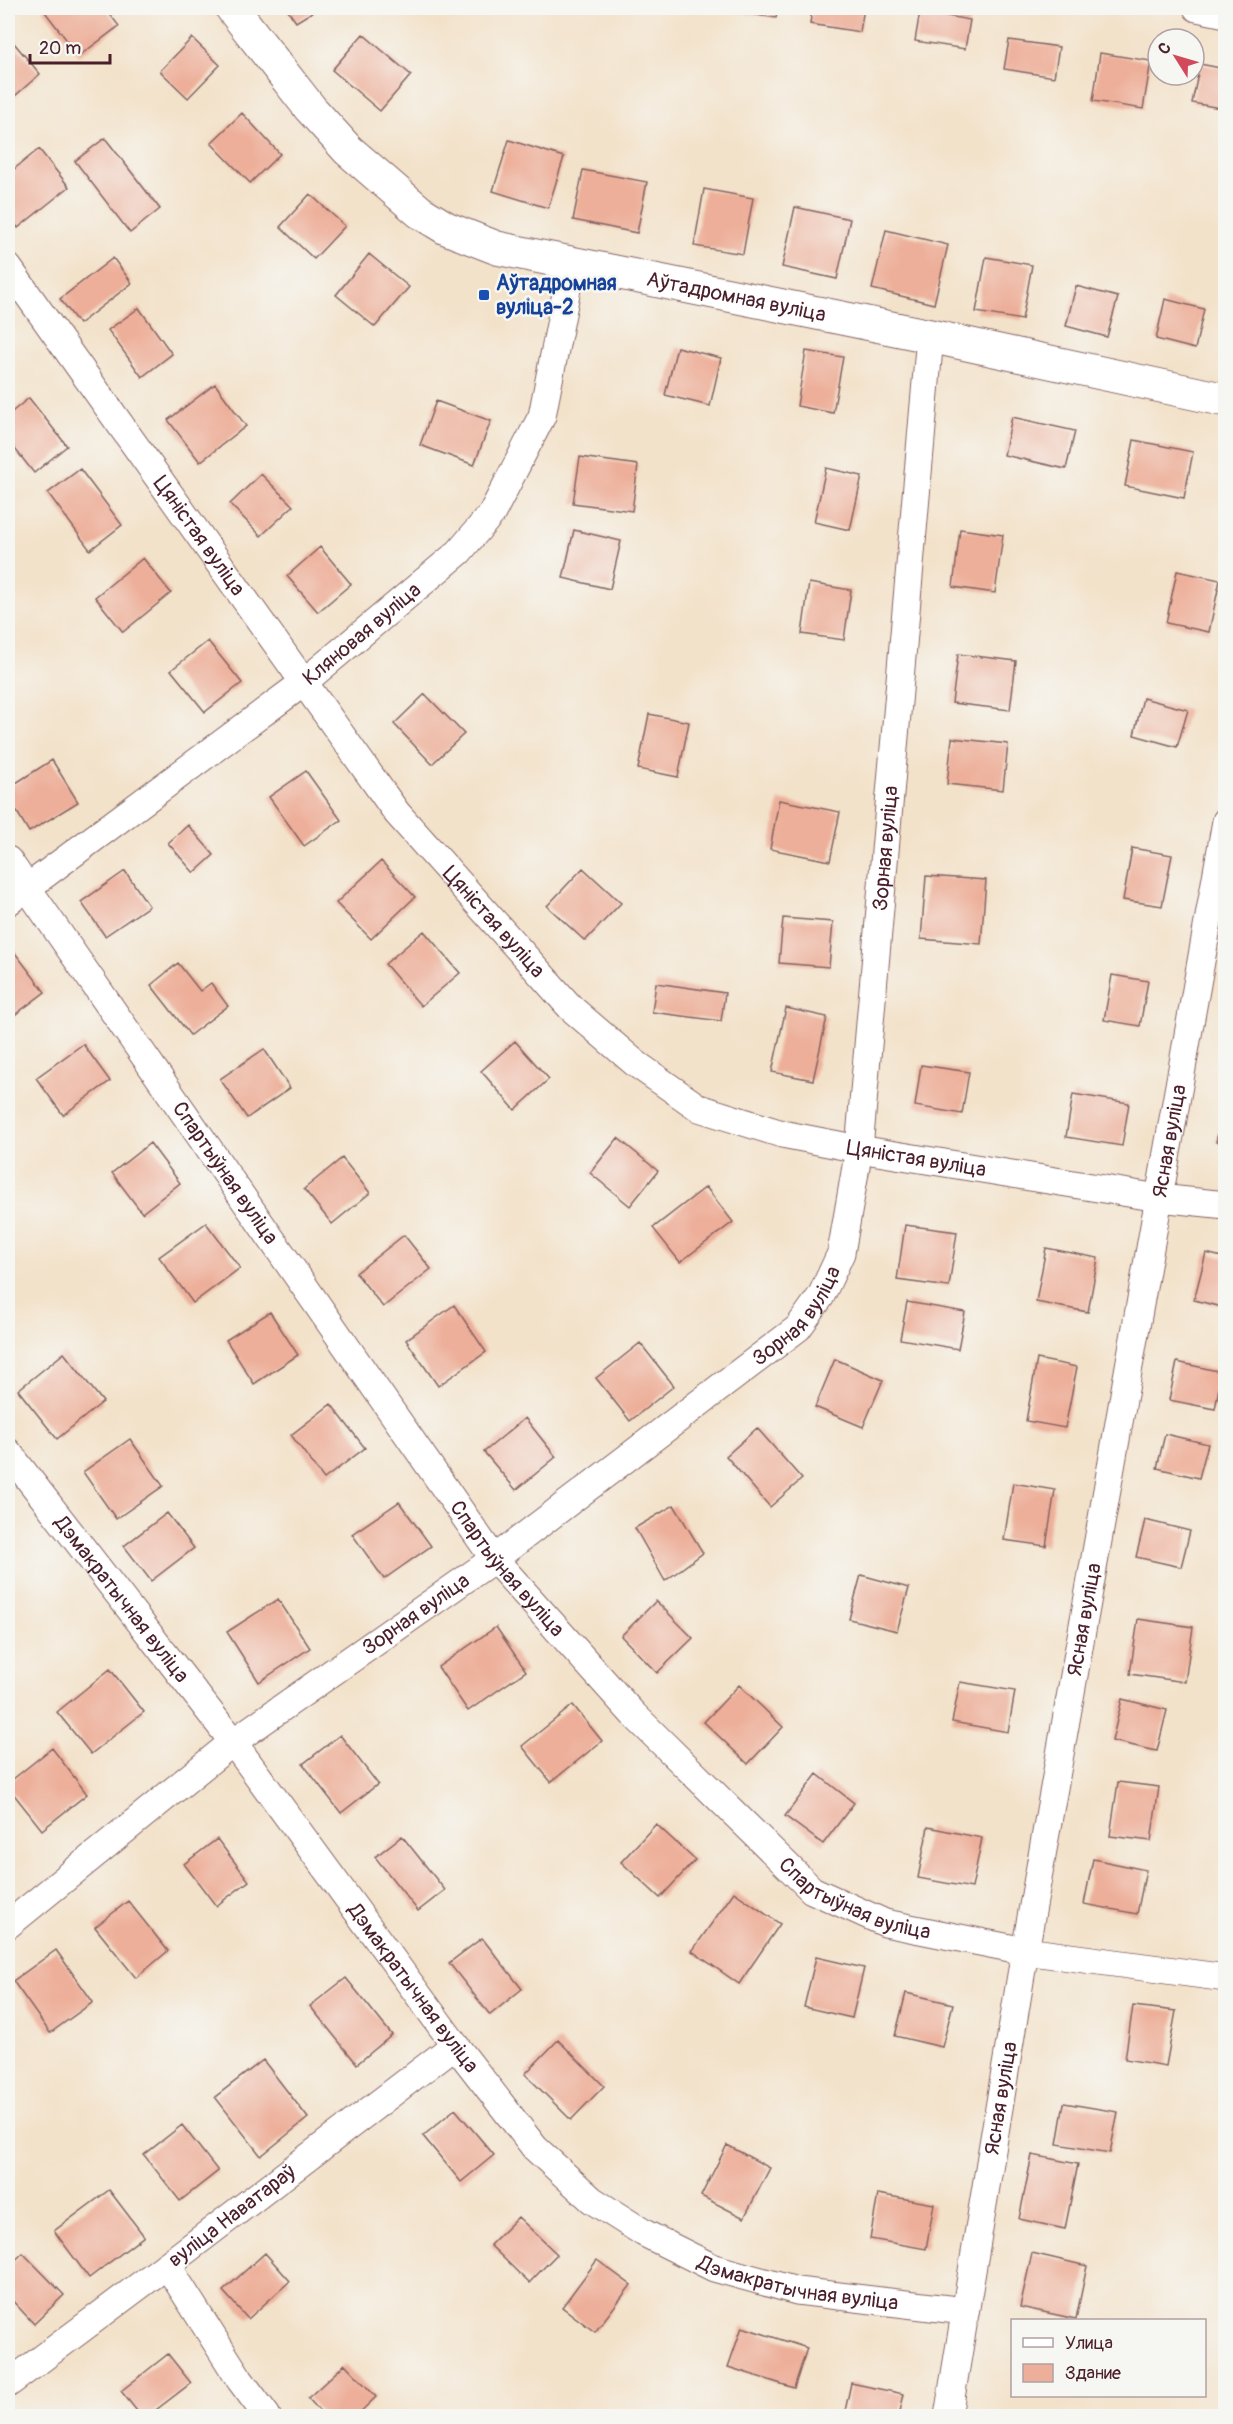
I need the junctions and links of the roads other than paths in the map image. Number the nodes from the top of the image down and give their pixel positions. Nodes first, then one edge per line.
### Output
1 (232, 8) edge
2 (1197, 8) edge
3 (1226, 14) edge
4 (572, 263) junction
5 (8, 267) edge
6 (930, 336) junction
7 (1226, 400) edge
8 (303, 683) junction
9 (1226, 821) edge
10 (8, 860) edge
11 (18, 895) edge
12 (859, 1149) junction
13 (1159, 1198) junction
14 (1226, 1206) edge
15 (8, 1452) edge
16 (494, 1559) junction
17 (233, 1742) junction
18 (8, 1925) edge
19 (1024, 1951) junction
20 (1226, 1978) edge
21 (455, 2045) junction
22 (167, 2265) junction
23 (965, 2311) junction
24 (8, 2384) edge
25 (267, 2416) edge
26 (948, 2416) edge

1 - 4 street, Аўтадромная вуліца
2 - 3 street
4 - 6 street, Аўтадромная вуліца
4 - 8 street, Кляновая вуліца
5 - 8 street, Цяністая вуліца
6 - 7 street, Аўтадромная вуліца
6 - 12 street, Зорная вуліца
8 - 11 street, Кляновая вуліца
8 - 12 street, Цяністая вуліца
9 - 13 street, Ясная вуліца
10 - 11 street, Спартыўная вуліца
11 - 16 street, Спартыўная вуліца
12 - 13 street, Цяністая вуліца
12 - 16 street, Зорная вуліца
13 - 14 street, Цяністая вуліца
13 - 19 street, Ясная вуліца
15 - 17 street, Дэмакратычная вуліца
16 - 17 street, Зорная вуліца
16 - 19 street, Спартыўная вуліца
17 - 18 street, Зорная вуліца
17 - 21 street, Дэмакратычная вуліца
19 - 20 street, Спартыўная вуліца
19 - 23 street, Ясная вуліца
21 - 22 street, вуліца Наватараў
21 - 23 street, Дэмакратычная вуліца
22 - 24 street, вуліца Наватараў
22 - 25 street
23 - 26 street, Ясная вуліца

